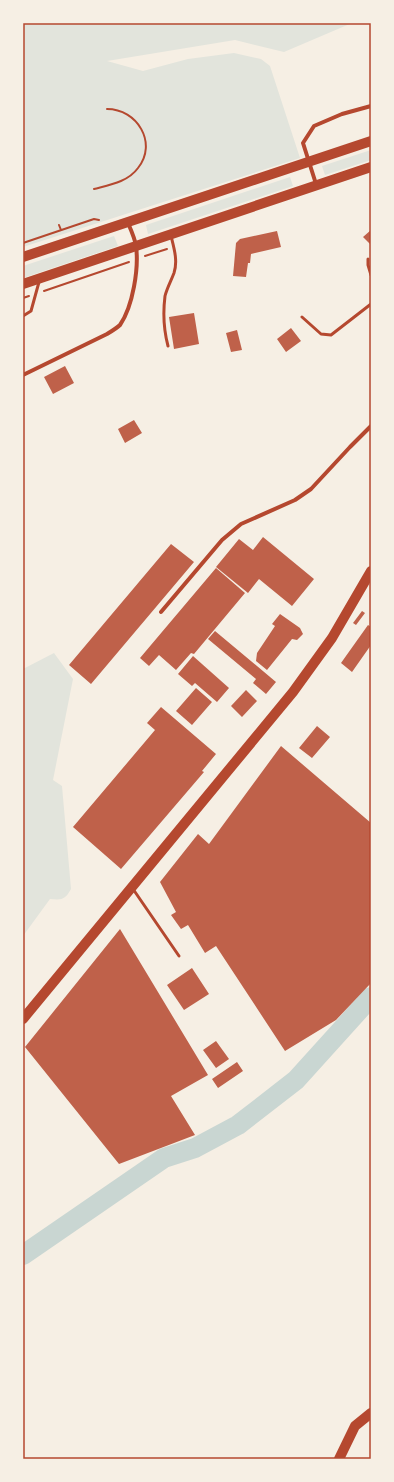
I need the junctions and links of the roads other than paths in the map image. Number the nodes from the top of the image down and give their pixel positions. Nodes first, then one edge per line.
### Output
1 (371, 106) edge
2 (371, 141) edge
3 (308, 162) junction
4 (371, 167) edge
5 (316, 185) junction
6 (128, 222) junction
7 (171, 234) junction
8 (136, 246) junction
9 (23, 257) edge
10 (368, 259) dead end
11 (371, 276) edge
12 (40, 278) junction
13 (23, 284) edge
14 (371, 304) edge
15 (23, 316) edge
16 (302, 317) dead end
17 (168, 346) dead end
18 (23, 375) edge
19 (371, 426) edge
20 (371, 570) edge
21 (161, 612) dead end
22 (132, 887) junction
23 (179, 956) dead end
24 (23, 1019) edge
25 (371, 1413) edge
26 (339, 1459) edge

1 - 3 street
2 - 3 main road
3 - 5 street
3 - 6 main road
4 - 5 main road
5 - 7 main road
6 - 8 street
6 - 9 main road
7 - 8 main road
7 - 17 lane
8 - 12 main road
8 - 18 street
10 - 11 lane
12 - 13 main road
12 - 15 lane
14 - 16 lane
19 - 21 street
20 - 22 main road
22 - 23 lane
22 - 24 main road
25 - 26 main road

